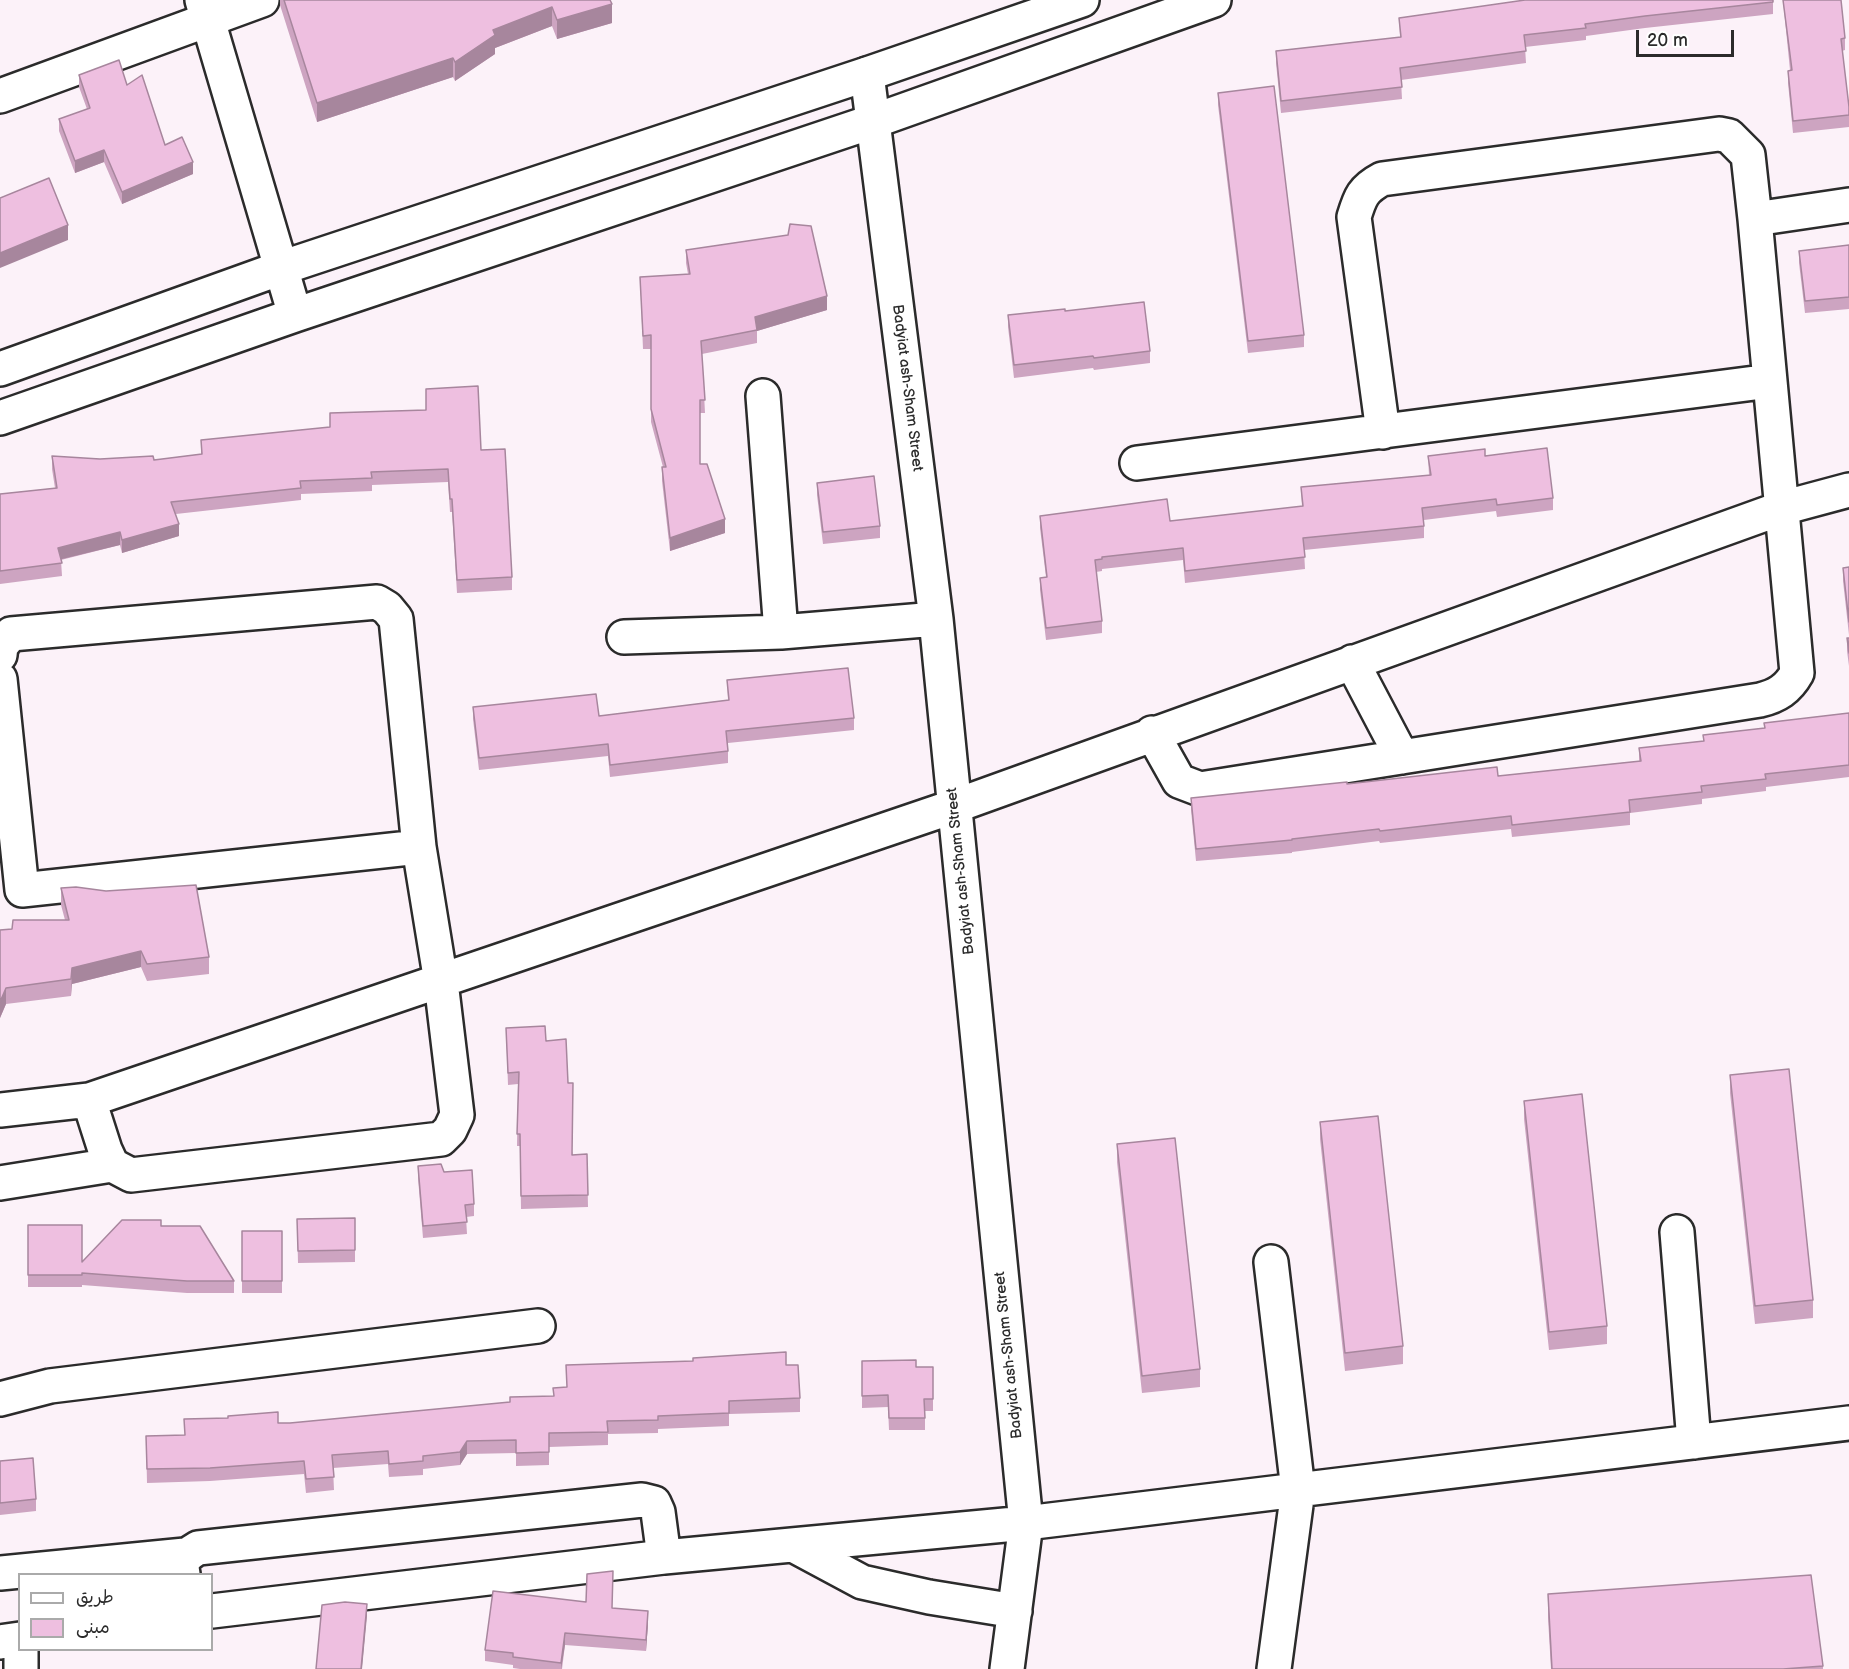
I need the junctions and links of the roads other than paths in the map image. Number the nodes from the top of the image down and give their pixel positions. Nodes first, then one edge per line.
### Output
1 (262, 0) edge
2 (1082, 0) edge
3 (1214, 0) edge
4 (206, 10) edge
5 (867, 74) junction
6 (0, 96) edge
7 (874, 121) junction
8 (1849, 205) edge
9 (1755, 219) junction
10 (281, 268) junction
11 (295, 315) junction
12 (0, 369) edge
13 (1770, 381) junction
14 (763, 396) dead end
15 (0, 418) edge
16 (1383, 432) junction
17 (1137, 463) dead end
18 (1849, 490) edge
19 (1782, 508) junction
20 (936, 619) junction
21 (781, 632) junction
22 (624, 637) dead end
23 (0, 655) edge
24 (1352, 663) junction
25 (0, 679) edge
26 (1152, 734) junction
27 (1402, 757) junction
28 (955, 806) junction
29 (419, 847) junction
30 (11, 891) edge
31 (441, 982) junction
32 (89, 1100) junction
33 (0, 1110) edge
34 (111, 1165) junction
35 (0, 1183) edge
36 (1677, 1233) dead end
37 (1271, 1262) dead end
38 (538, 1326) dead end
39 (0, 1399) edge
40 (1849, 1423) edge
41 (1694, 1442) junction
42 (1298, 1490) junction
43 (1026, 1523) junction
44 (793, 1545) junction
45 (664, 1557) junction
46 (184, 1565) edge
47 (0, 1573) edge
48 (213, 1611) edge
49 (1015, 1611) junction
50 (18, 1639) edge
51 (0, 1642) edge
52 (21, 1651) edge
53 (21, 1669) edge
54 (1007, 1669) edge
55 (1274, 1669) edge

1 - 4 street
2 - 5 street
3 - 7 street
4 - 6 street
4 - 10 street
5 - 7 street, Badyiat ash-Sham Street
5 - 10 street
7 - 11 street
7 - 20 street, Badyiat ash-Sham Street
8 - 9 street
9 - 13 street
9 - 16 street
10 - 11 street
10 - 12 street
11 - 15 street
13 - 16 street
13 - 19 street
14 - 21 street
16 - 17 street
18 - 19 street
19 - 24 street
19 - 27 street
20 - 21 street
20 - 28 street, Badyiat ash-Sham Street
21 - 22 street
23 - 29 street
24 - 26 street
24 - 27 street
25 - 30 street
26 - 27 street
26 - 28 street
28 - 31 street
28 - 43 street, Badyiat ash-Sham Street
29 - 30 street
29 - 31 street
31 - 32 street
31 - 34 street
32 - 33 street
32 - 34 street
34 - 35 street
36 - 41 street
37 - 42 street
38 - 39 street
40 - 41 street
41 - 42 street
42 - 43 street
42 - 55 street
43 - 44 street
43 - 49 street, Badyiat ash-Sham Street
44 - 45 street
44 - 49 street
45 - 46 street
45 - 48 street
46 - 47 street
49 - 54 street, Badyiat ash-Sham Street
50 - 51 street
52 - 53 street

